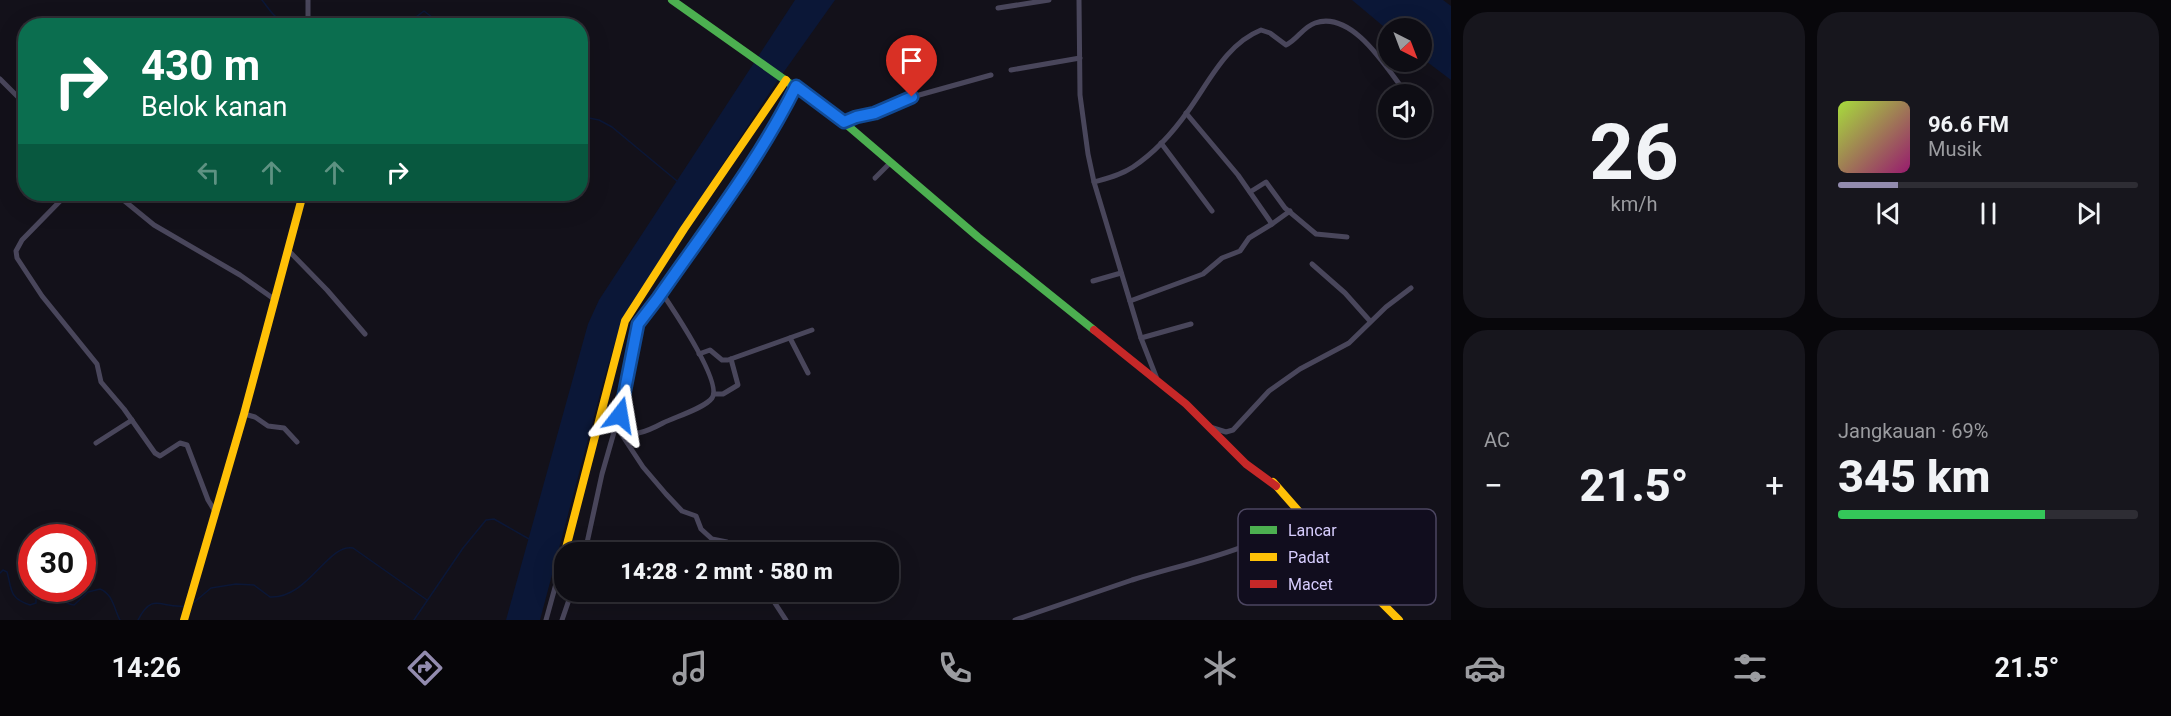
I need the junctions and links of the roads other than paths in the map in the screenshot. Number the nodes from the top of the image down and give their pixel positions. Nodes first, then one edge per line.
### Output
1 (308, 0) edge
2 (1049, 0) edge
3 (1079, 0) edge
4 (675, 1) edge
5 (998, 8) dead end
6 (308, 18) edge
7 (1080, 58) junction
8 (1011, 70) dead end
9 (991, 75) dead end
10 (0, 79) edge
11 (784, 79) junction
12 (1399, 84) edge
13 (796, 86) junction
14 (18, 97) edge
15 (1186, 113) junction
16 (844, 122) junction
17 (1161, 143) junction
18 (891, 162) junction
19 (875, 178) dead end
20 (1094, 182) junction
21 (1250, 192) junction
22 (60, 201) edge
23 (125, 201) edge
24 (301, 201) edge
25 (1290, 211) junction
26 (1212, 212) dead end
27 (1272, 224) junction
28 (1347, 237) dead end
29 (288, 250) junction
30 (1312, 264) dead end
31 (1121, 273) junction
32 (1093, 281) dead end
33 (1411, 288) dead end
34 (662, 293) junction
35 (274, 299) junction
36 (1130, 301) junction
37 (1370, 321) junction
38 (1191, 324) dead end
39 (812, 330) dead end
40 (365, 334) dead end
41 (790, 338) junction
42 (1140, 338) junction
43 (699, 354) junction
44 (731, 359) junction
45 (808, 374) dead end
46 (1158, 381) junction
47 (714, 394) junction
48 (244, 414) junction
49 (132, 420) junction
50 (1207, 426) junction
51 (618, 431) junction
52 (297, 442) dead end
53 (96, 443) dead end
54 (1297, 509) edge
55 (216, 513) junction
56 (567, 542) edge
57 (588, 542) edge
58 (727, 542) edge
59 (1238, 548) edge
60 (554, 591) edge
61 (568, 602) edge
62 (775, 602) edge
63 (1384, 605) edge
64 (185, 616) edge
65 (546, 620) edge
66 (562, 620) edge
67 (786, 620) edge
68 (1015, 620) edge
69 (1399, 620) edge

1 - 6 street
2 - 5 street
3 - 7 street
4 - 11 street
7 - 8 street
7 - 20 street
9 - 16 street
10 - 14 street
11 - 13 street
11 - 56 street
12 - 15 street
13 - 16 street
13 - 34 street
15 - 17 street
15 - 21 street
16 - 18 street
17 - 20 street
17 - 26 street
18 - 19 street
18 - 46 street
20 - 31 street
21 - 25 street
21 - 27 street
22 - 49 street
23 - 35 street
24 - 29 street
25 - 27 street
25 - 28 street
27 - 36 street
29 - 35 street
29 - 40 street
30 - 37 street
31 - 32 street
31 - 36 street
33 - 37 street
34 - 43 street
34 - 51 street
35 - 48 street
36 - 42 street
37 - 50 street
38 - 42 street
39 - 41 street
41 - 44 street
41 - 45 street
42 - 46 street
43 - 44 street
43 - 47 street
44 - 47 street
46 - 50 street
47 - 51 street
48 - 52 street
48 - 55 street
49 - 53 street
49 - 55 street
50 - 54 street
51 - 57 street
51 - 58 street
55 - 64 street
59 - 68 street
60 - 65 street
61 - 66 street
62 - 67 street
63 - 69 street

